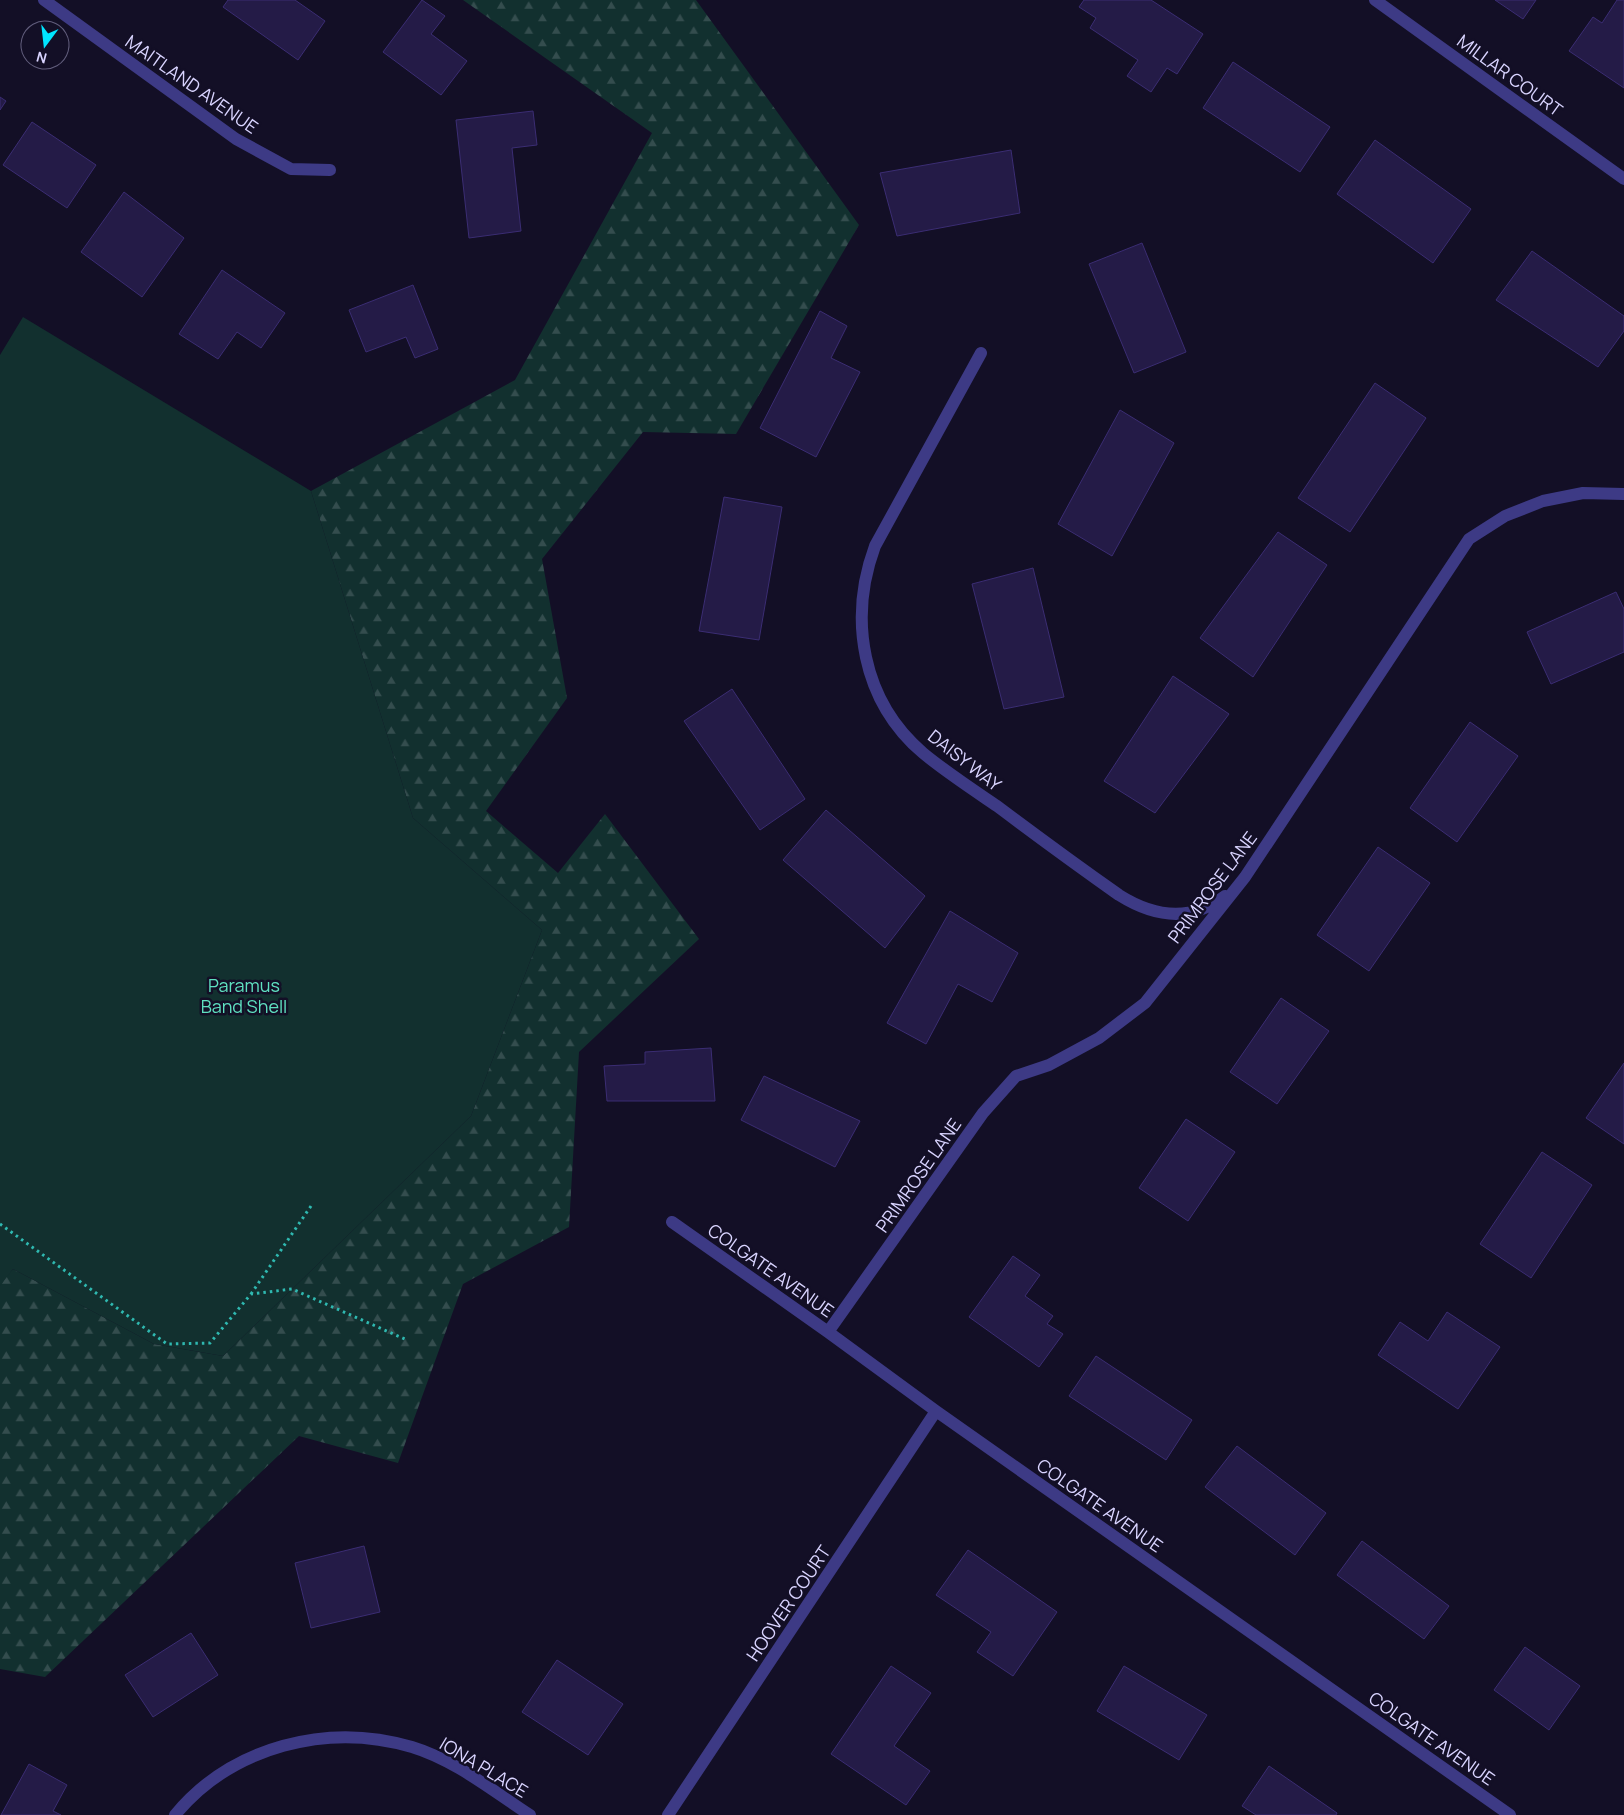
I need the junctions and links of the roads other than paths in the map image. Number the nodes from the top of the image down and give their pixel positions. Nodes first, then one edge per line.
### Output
1 (44, 0) edge
2 (1375, 0) edge
3 (330, 170) dead end
4 (1624, 179) edge
5 (981, 353) dead end
6 (1624, 494) edge
7 (1237, 887) junction
8 (672, 1222) dead end
9 (828, 1332) junction
10 (936, 1411) junction
11 (175, 1815) edge
12 (530, 1815) edge
13 (668, 1815) edge
14 (1510, 1815) edge

1 - 3 street, MAITLAND AVENUE
2 - 4 street, MILLAR COURT
5 - 7 street, DAISY WAY
6 - 7 street, PRIMROSE LANE
7 - 9 street, PRIMROSE LANE
8 - 9 street, COLGATE AVENUE
9 - 10 street, COLGATE AVENUE
10 - 13 street, HOOVER COURT
10 - 14 street, COLGATE AVENUE
11 - 12 street, IONA PLACE

